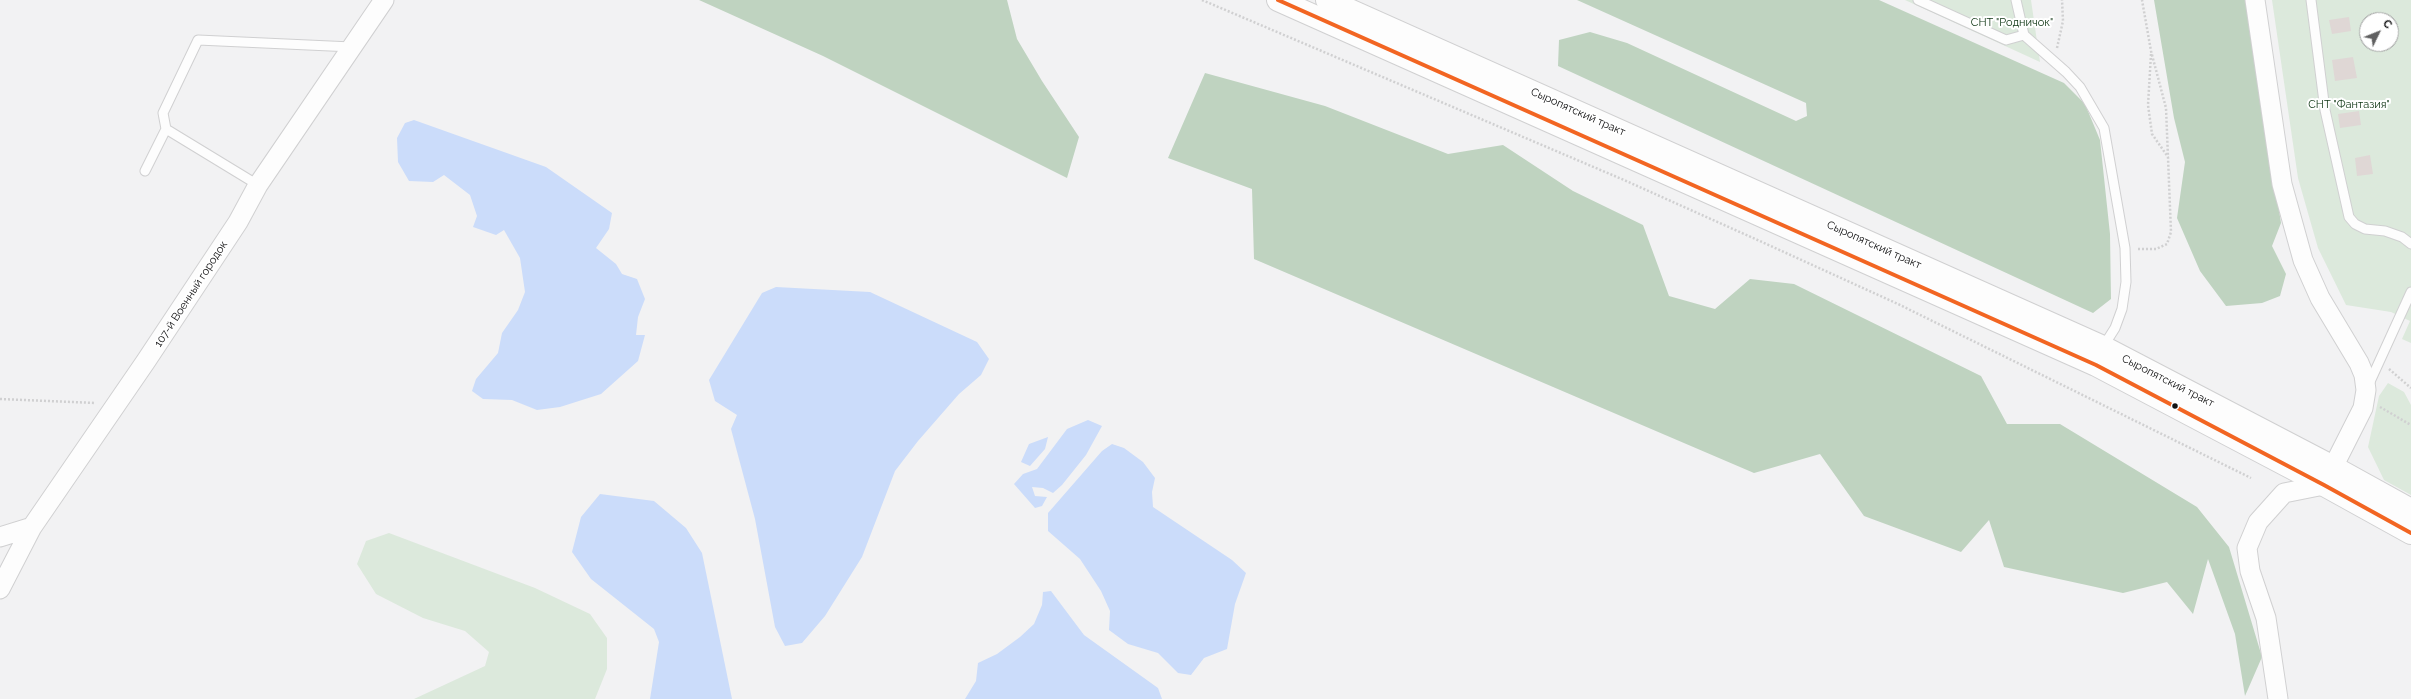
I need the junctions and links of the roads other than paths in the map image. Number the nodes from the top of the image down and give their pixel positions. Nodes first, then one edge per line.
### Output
1 (384, 0) edge
2 (1278, 0) edge
3 (1327, 0) edge
4 (1918, 0) edge
5 (2016, 0) edge
6 (2255, 0) edge
7 (2311, 0) edge
8 (2024, 35) junction
9 (352, 47) junction
10 (166, 129) junction
11 (145, 171) dead end
12 (258, 185) junction
13 (2411, 244) edge
14 (2411, 292) edge
15 (2103, 347) junction
16 (2365, 394) junction
17 (2329, 476) junction
18 (2411, 510) edge
19 (32, 527) junction
20 (2411, 533) edge
21 (0, 537) edge
22 (0, 589) edge
23 (2278, 699) edge

1 - 9 street, 107-й Военный городок
2 - 17 main road, Сыропятский тракт
3 - 15 main road, Сыропятский тракт
4 - 8 lane
5 - 8 lane
6 - 16 street
7 - 13 lane
8 - 15 lane
9 - 10 lane
9 - 12 street, 107-й Военный городок
10 - 11 lane
10 - 12 lane
12 - 19 street, 107-й Военный городок
14 - 16 lane
15 - 17 main road, Сыропятский тракт
16 - 17 street
17 - 18 main road, Сыропятский тракт
17 - 20 main road, Сыропятский тракт
17 - 23 street
19 - 21 street
19 - 22 street, 107-й Военный городок

